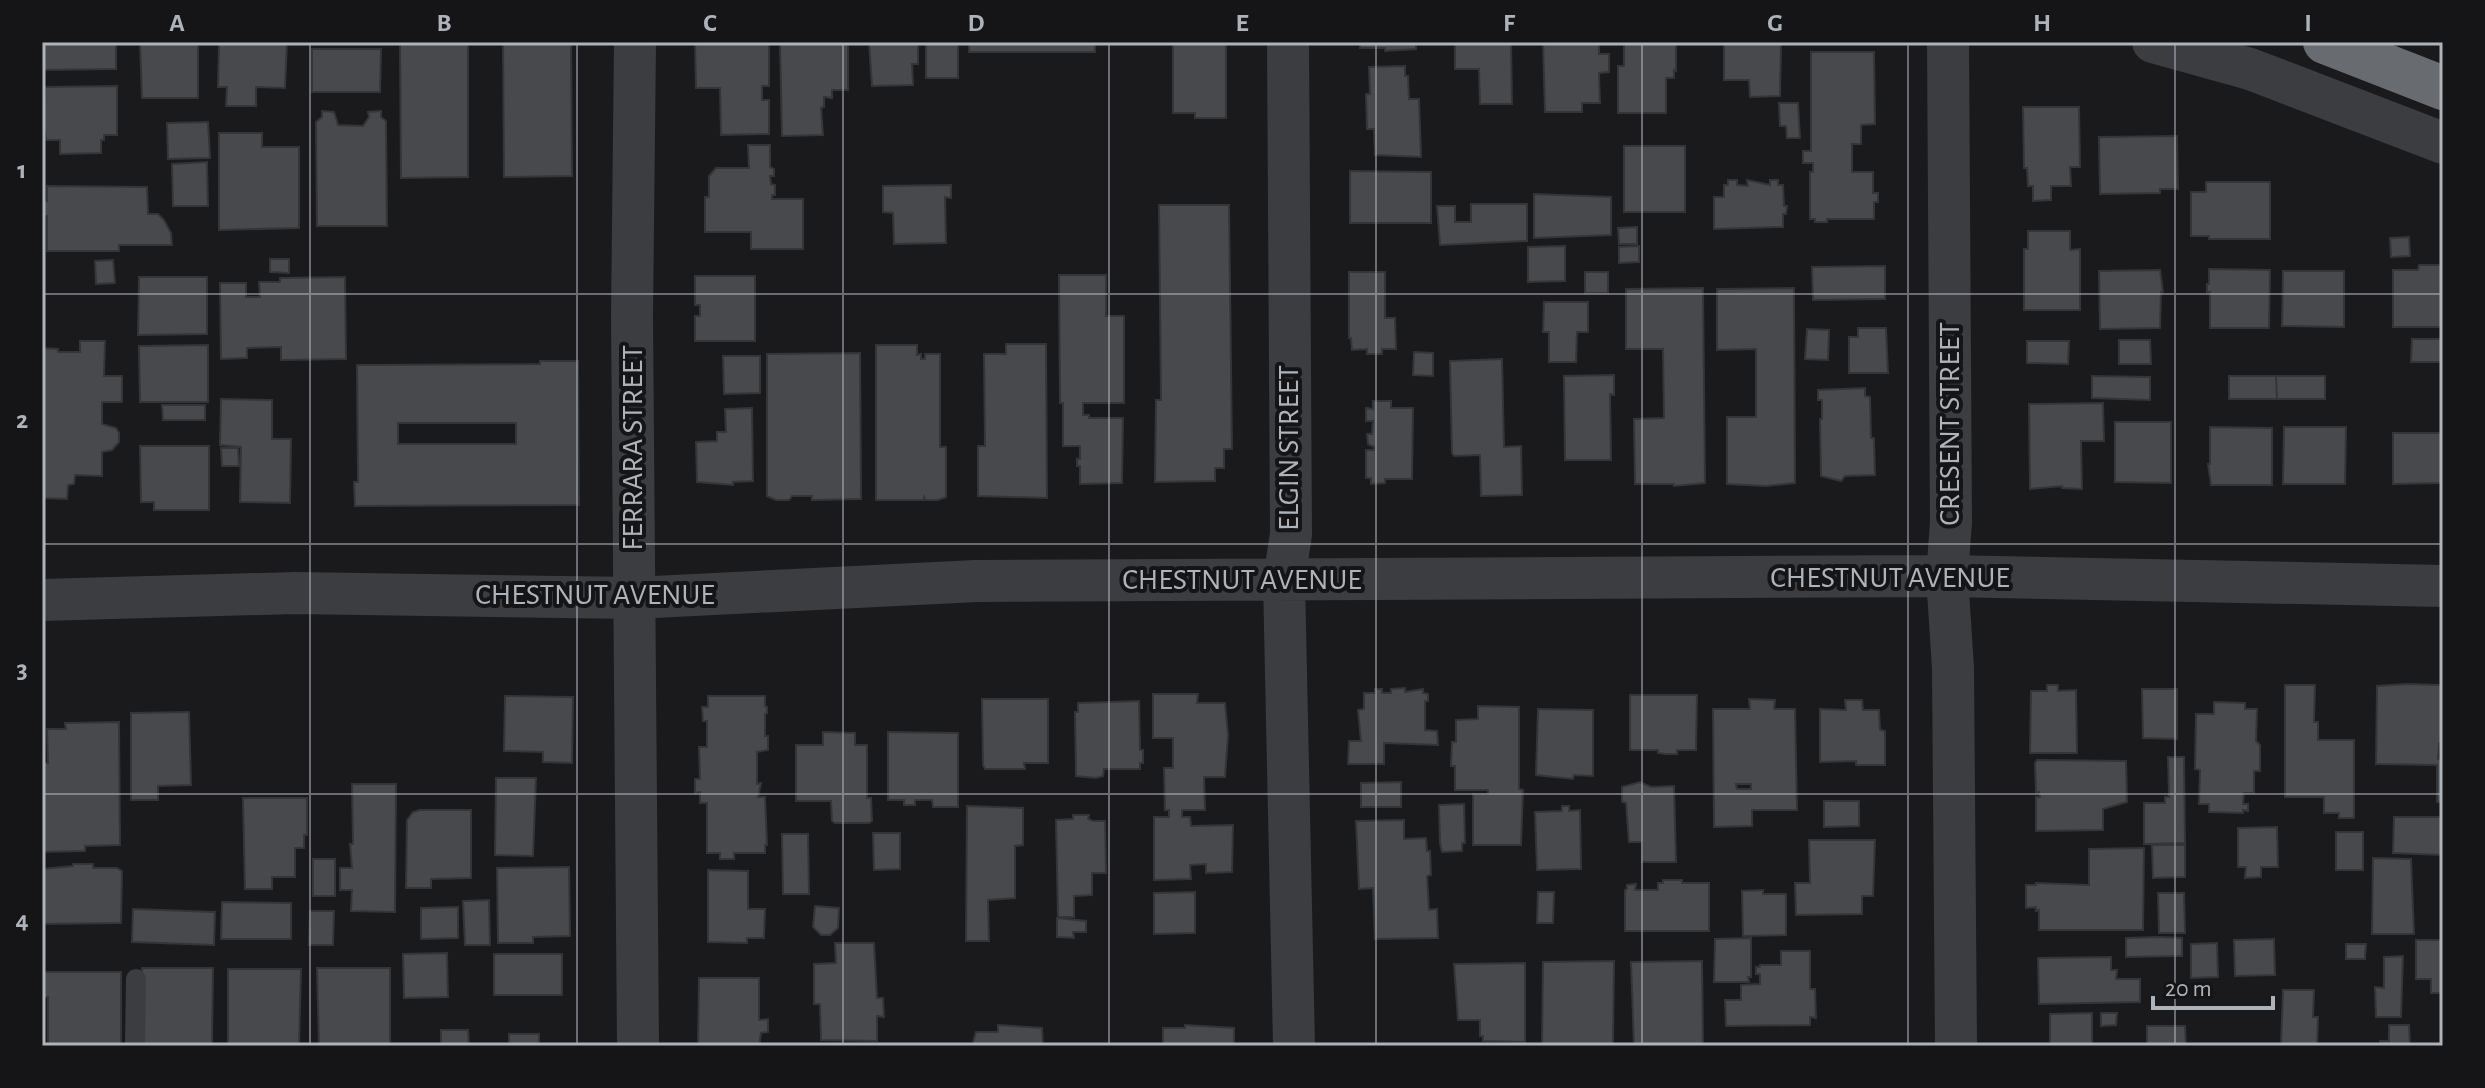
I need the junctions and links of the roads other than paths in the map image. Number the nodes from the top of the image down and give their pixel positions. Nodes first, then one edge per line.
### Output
1 (635, 42) edge
2 (1288, 42) edge
3 (1948, 42) edge
4 (2153, 42) edge
5 (2325, 42) edge
6 (2443, 88) edge
7 (2443, 143) edge
8 (1947, 576) junction
9 (1284, 580) junction
10 (2443, 586) edge
11 (634, 598) junction
12 (42, 600) edge
13 (136, 979) dead end
14 (135, 1046) edge
15 (638, 1046) edge
16 (1294, 1046) edge
17 (1956, 1046) edge

1 - 11 street, FERRARA STREET
2 - 9 street, ELGIN STREET
3 - 8 street, CRESENT STREET
4 - 7 street
5 - 6 highway
8 - 9 street, CHESTNUT AVENUE
8 - 10 street, CHESTNUT AVENUE
8 - 17 street, CRESENT STREET
9 - 11 street, CHESTNUT AVENUE
9 - 16 street, ELGIN STREET
11 - 12 street, CHESTNUT AVENUE
11 - 15 street, FERRARA STREET
13 - 14 lane

